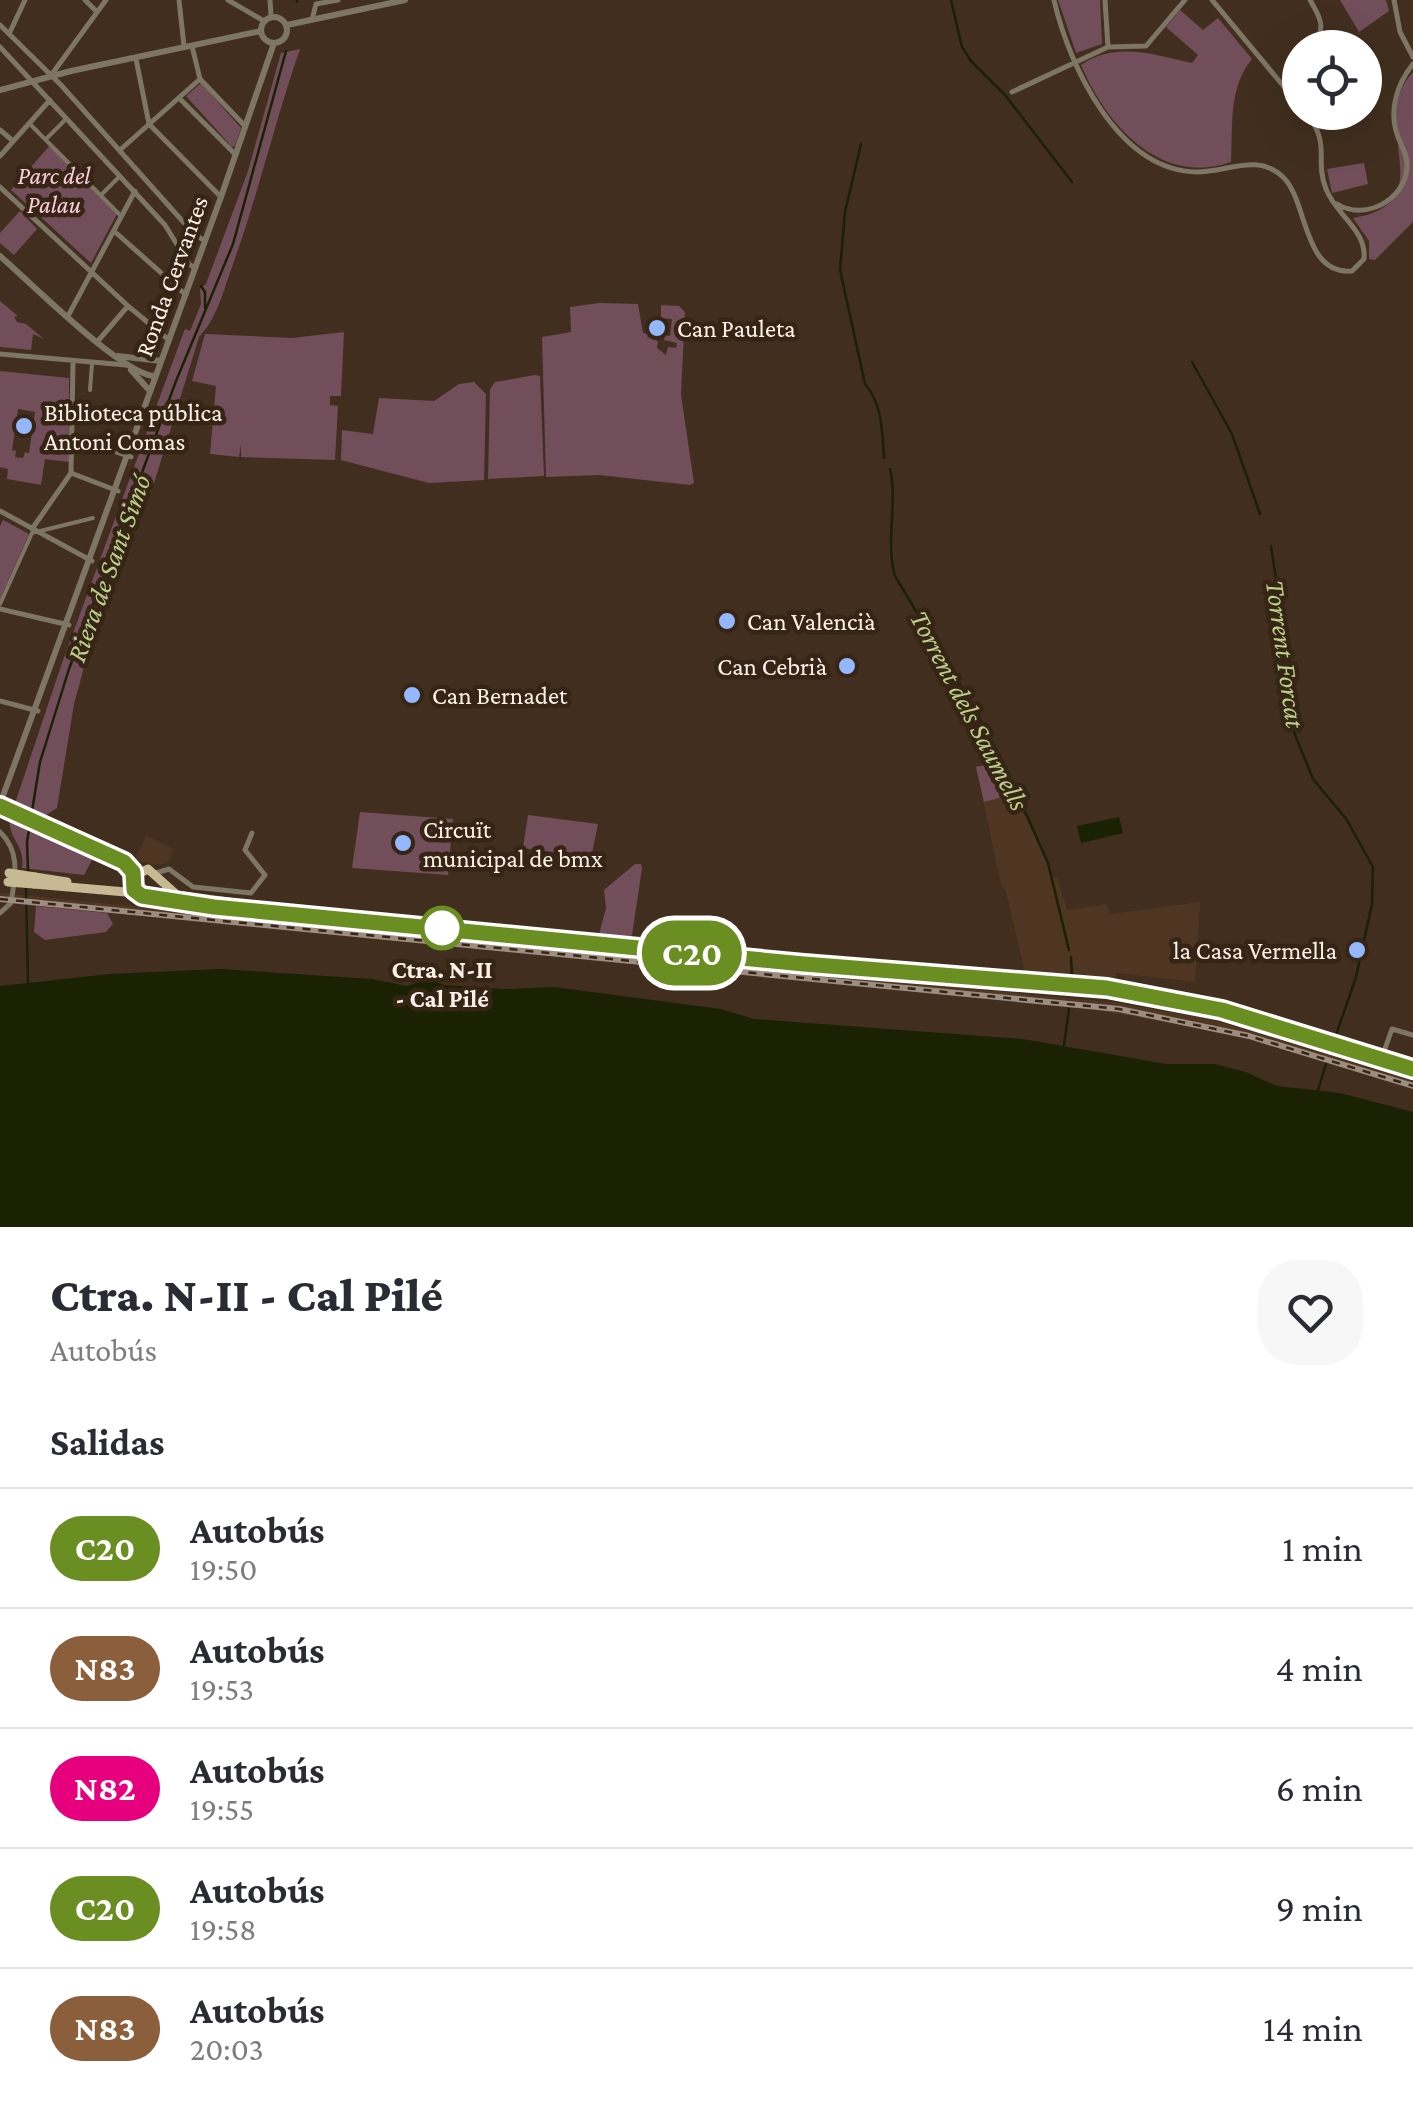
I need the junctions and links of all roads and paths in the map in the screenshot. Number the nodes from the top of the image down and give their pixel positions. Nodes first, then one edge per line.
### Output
1 (25, 0) edge
2 (85, 0) edge
3 (106, 0) edge
4 (179, 0) edge
5 (228, 0) edge
6 (270, 0) edge
7 (338, 0) edge
8 (406, 0) edge
9 (1054, 0) edge
10 (1105, 0) edge
11 (1185, 0) edge
12 (1212, 0) edge
13 (1310, 0) edge
14 (1394, 0) edge
15 (97, 12) junction
16 (268, 19) junction
17 (312, 20) junction
18 (0, 25) edge
19 (287, 25) junction
20 (1321, 30) edge
21 (262, 31) junction
22 (9, 34) junction
23 (274, 42) junction
24 (0, 47) edge
25 (188, 47) junction
26 (1108, 47) junction
27 (136, 58) junction
28 (1413, 60) edge
29 (1075, 62) junction
30 (52, 75) junction
31 (200, 78) junction
32 (35, 82) junction
33 (1282, 83) edge
34 (0, 90) edge
35 (1012, 92) dead end
36 (179, 98) junction
37 (50, 100) junction
38 (67, 119) junction
39 (30, 123) junction
40 (149, 124) junction
41 (245, 126) junction
42 (0, 130) edge
43 (1317, 130) edge
44 (47, 138) junction
45 (14, 141) junction
46 (120, 150) junction
47 (235, 154) junction
48 (0, 156) edge
49 (120, 176) junction
50 (0, 187) edge
51 (134, 191) junction
52 (101, 194) junction
53 (221, 198) junction
54 (1335, 202) junction
55 (121, 216) junction
56 (114, 230) junction
57 (205, 241) junction
58 (0, 256) edge
59 (195, 268) junction
60 (92, 271) junction
61 (186, 295) junction
62 (128, 306) junction
63 (68, 316) junction
64 (169, 340) junction
65 (97, 342) junction
66 (0, 354) edge
67 (112, 354) junction
68 (161, 361) junction
69 (73, 362) junction
70 (92, 364) junction
71 (126, 365) junction
72 (156, 376) junction
73 (90, 390) dead end
74 (150, 391) junction
75 (72, 437) junction
76 (129, 456) junction
77 (72, 473) junction
78 (116, 490) junction
79 (0, 512) edge
80 (94, 518) dead end
81 (34, 530) junction
82 (90, 560) junction
83 (0, 607) edge
84 (67, 624) junction
85 (0, 701) edge
86 (36, 711) junction
87 (0, 805) edge
88 (0, 832) edge
89 (252, 834) dead end
90 (124, 862) junction
91 (144, 870) junction
92 (7, 877) edge
93 (158, 878) junction
94 (134, 879) junction
95 (35, 881) junction
96 (137, 893) junction
97 (152, 896) junction
98 (0, 913) edge
99 (355, 918) junction
100 (1413, 1035) edge
101 (1382, 1058) junction
102 (1413, 1068) edge

1 - 22 street
2 - 15 street
3 - 15 street
4 - 25 street
5 - 16 street
6 - 16 street
7 - 17 street
8 - 17 street
9 - 29 street
10 - 26 street
11 - 26 street
12 - 33 street
13 - 20 street
14 - 28 street
15 - 30 street
16 - 19 street
16 - 21 street
17 - 19 street
18 - 22 street
19 - 23 street
21 - 23 street
21 - 25 street
22 - 30 street
23 - 41 street, Ronda Cervantes
24 - 32 street
25 - 27 street
25 - 31 street
26 - 29 street
27 - 30 street
27 - 40 street
28 - 54 street
29 - 35 street
29 - 54 street
30 - 32 street
30 - 46 street
31 - 36 street
31 - 41 street
32 - 34 street
32 - 37 street
36 - 40 street
36 - 47 street
37 - 38 street
37 - 39 street
38 - 44 street
38 - 49 street
39 - 44 street
39 - 45 street
40 - 46 street
40 - 53 street
41 - 47 street, Ronda Cervantes
42 - 45 street
43 - 54 street
44 - 52 street
45 - 48 street
46 - 57 street
47 - 53 street, Ronda Cervantes
49 - 51 street
49 - 52 street
50 - 60 street
51 - 55 street
51 - 59 street
52 - 55 street
53 - 57 street, Ronda Cervantes
55 - 56 street
56 - 60 street
56 - 61 street
57 - 59 street, Ronda Cervantes
58 - 63 street
59 - 61 street, Ronda Cervantes
60 - 62 street
60 - 63 street
61 - 64 street, Ronda Cervantes
62 - 64 street
62 - 65 street
63 - 65 street
64 - 68 street, Ronda Cervantes
65 - 67 street
66 - 69 street
67 - 68 street
67 - 71 street
68 - 72 street, Ronda Cervantes
69 - 70 street
69 - 75 street
70 - 71 street
70 - 73 street
71 - 72 street
71 - 74 street
72 - 74 street, Ronda Cervantes
74 - 76 street, Ronda Cervantes
75 - 76 street
75 - 77 street
76 - 78 street, Ronda Cervantes
77 - 78 street
77 - 81 street
78 - 82 street, Ronda Cervantes
79 - 81 street
80 - 81 street
81 - 82 street
81 - 83 street
82 - 84 street, Ronda Cervantes
83 - 84 street
84 - 86 street, Ronda Cervantes
85 - 86 street
86 - 87 street, Ronda Cervantes
87 - 90 street
88 - 92 street
89 - 93 street
90 - 91 street
90 - 94 street
91 - 93 main road
91 - 94 main road
92 - 95 main road, bridge
92 - 98 street
93 - 97 main road
93 - 99 main road
94 - 95 main road
94 - 96 main road
95 - 96 main road
96 - 97 main road
97 - 99 main road
99 - 101 main road
100 - 101 street
101 - 102 main road

